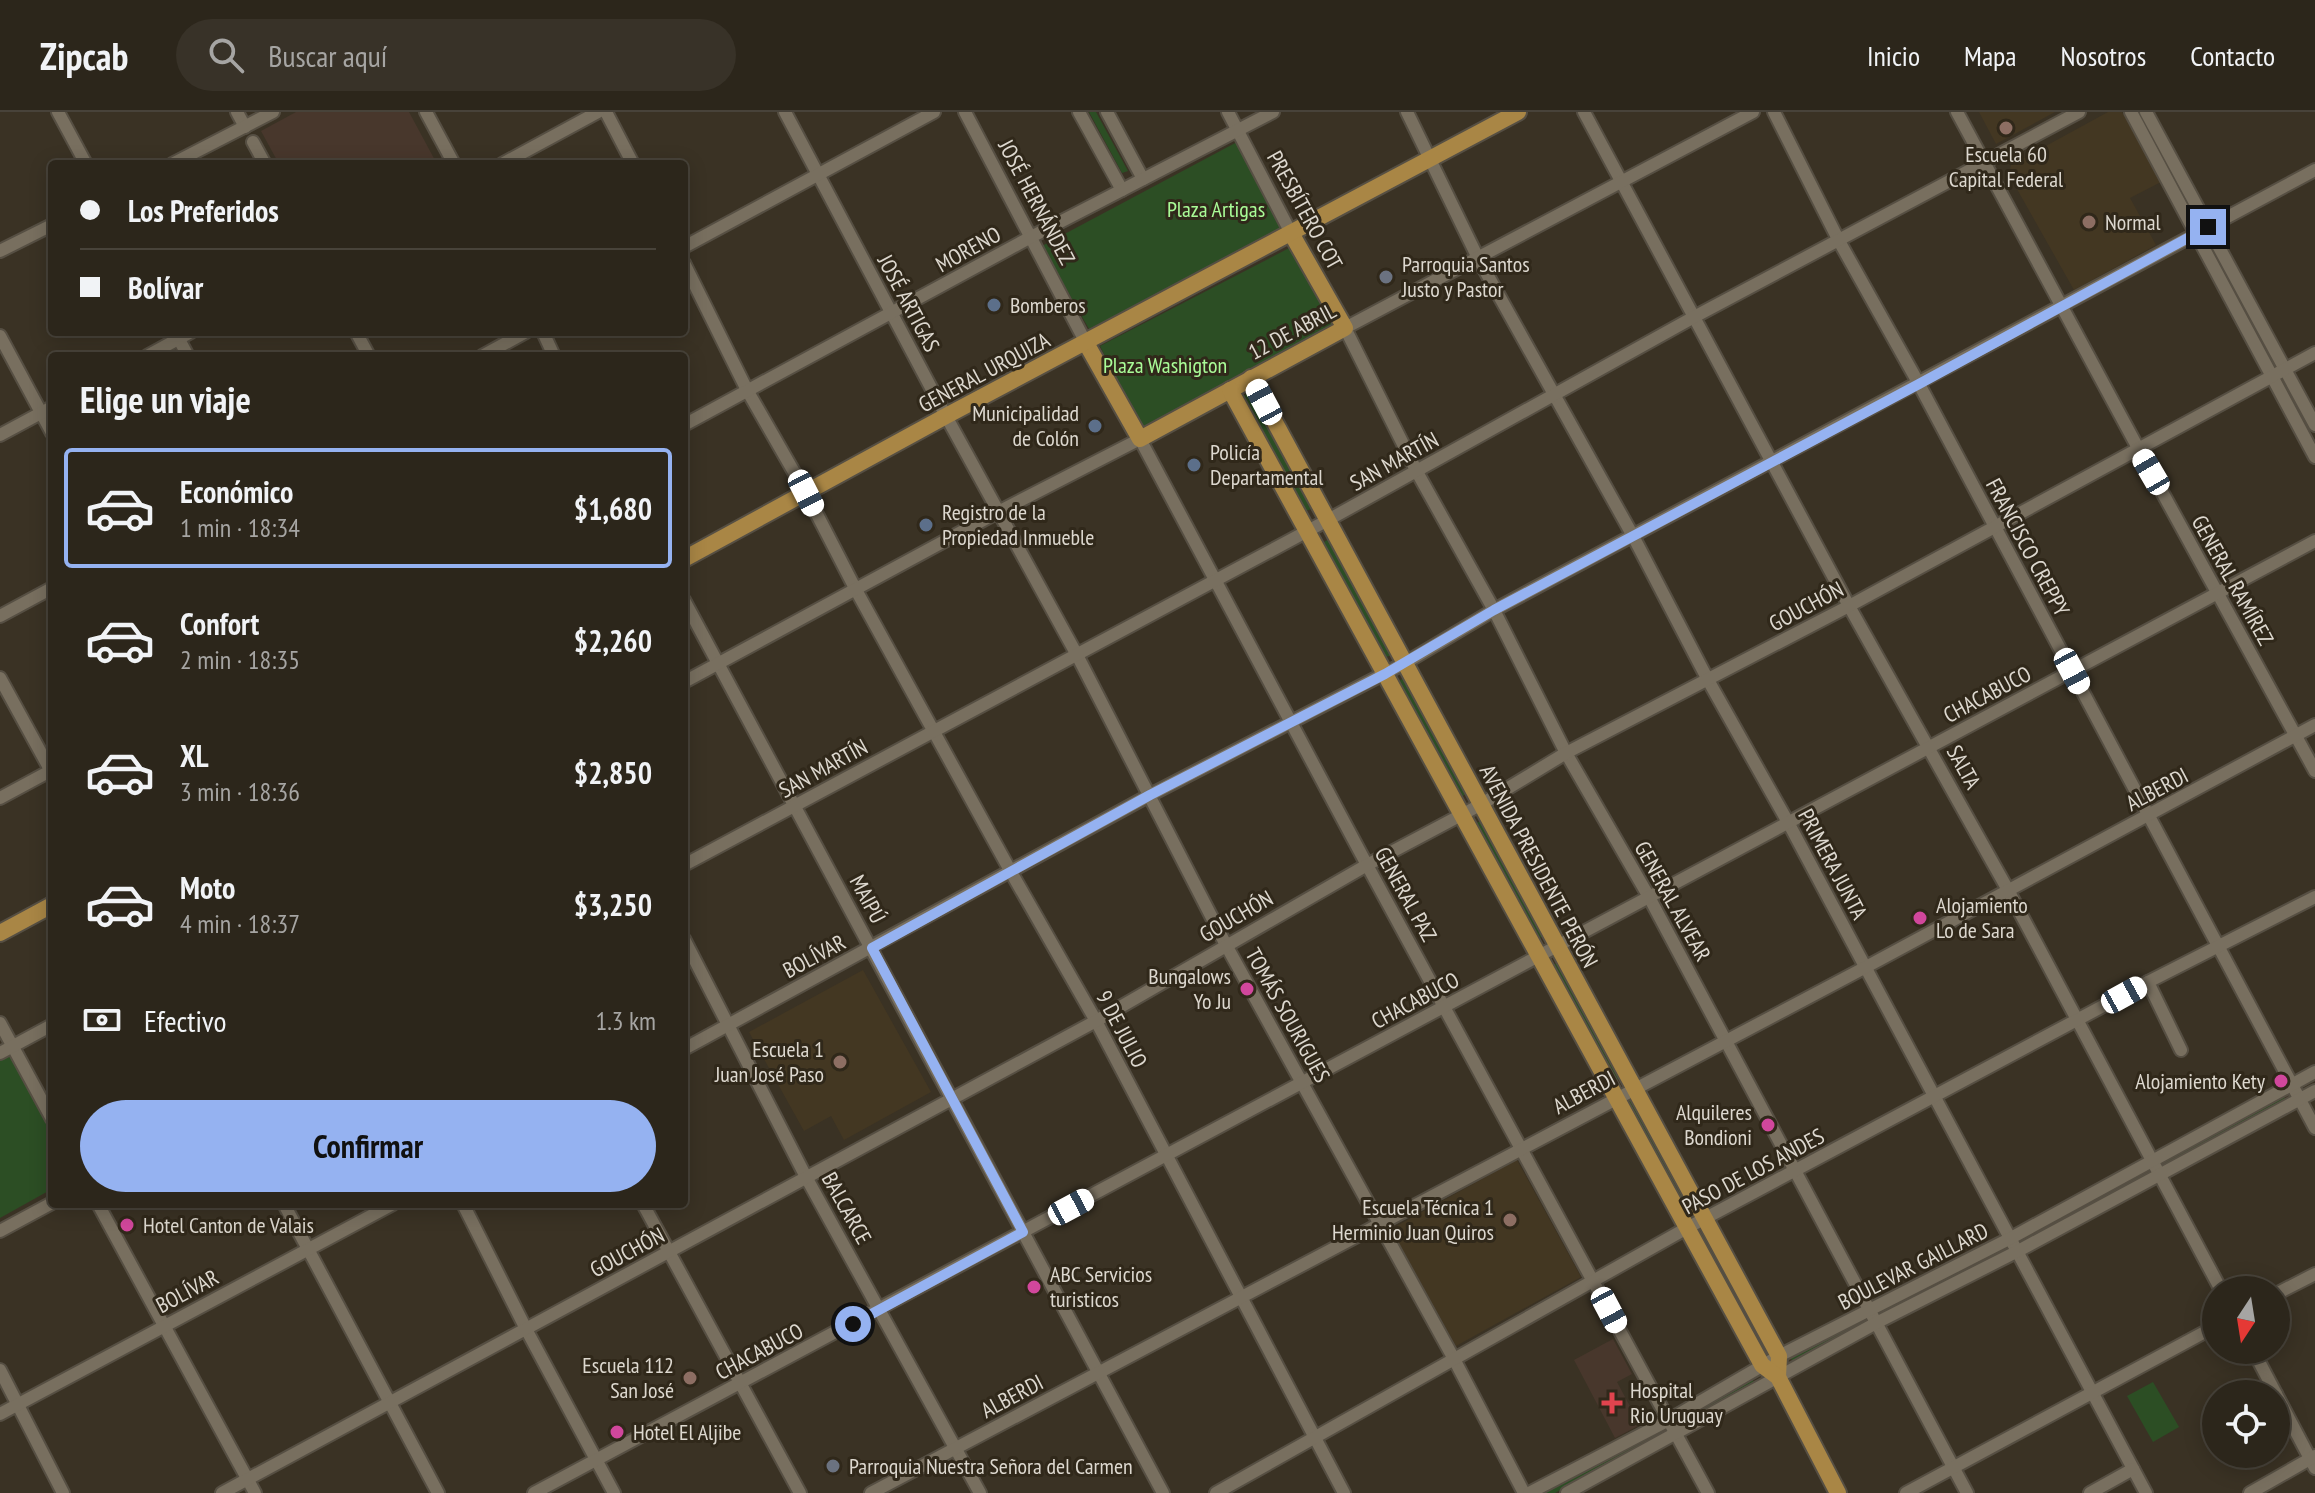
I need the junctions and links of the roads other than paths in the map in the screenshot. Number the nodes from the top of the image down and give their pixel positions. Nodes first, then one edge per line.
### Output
1 (58, 112) edge
2 (237, 112) edge
3 (273, 112) edge
4 (426, 112) edge
5 (598, 112) edge
6 (606, 112) edge
7 (785, 112) edge
8 (934, 112) edge
9 (965, 112) edge
10 (1079, 112) edge
11 (1107, 112) edge
12 (1228, 112) edge
13 (1273, 112) edge
14 (1407, 112) edge
15 (1518, 112) edge
16 (1584, 112) edge
17 (1753, 112) edge
18 (1774, 112) edge
19 (1957, 112) edge
20 (2079, 112) edge
21 (2131, 112) edge
22 (2146, 112) edge
23 (245, 127) junction
24 (1237, 130) junction
25 (253, 142) dead end
26 (84, 160) edge
27 (180, 160) edge
28 (263, 160) edge
29 (452, 160) edge
30 (509, 160) edge
31 (631, 160) edge
32 (1430, 160) junction
33 (1984, 162) junction
34 (2315, 170) edge
35 (819, 174) junction
36 (1143, 179) junction
37 (1622, 181) junction
38 (1122, 190) junction
39 (48, 227) edge
40 (2202, 230) junction
41 (1291, 233) junction
42 (1031, 237) junction
43 (1839, 241) junction
44 (688, 245) edge
45 (0, 251) edge
46 (1478, 258) junction
47 (688, 271) edge
48 (2063, 305) junction
49 (892, 314) junction
50 (1694, 317) junction
51 (1345, 328) junction
52 (0, 336) edge
53 (176, 336) edge
54 (519, 336) edge
55 (1086, 343) junction
56 (153, 352) edge
57 (489, 352) edge
58 (2315, 353) edge
59 (2285, 369) junction
60 (2272, 377) junction
61 (1251, 378) junction
62 (1919, 384) junction
63 (747, 390) junction
64 (1230, 390) junction
65 (1554, 395) junction
66 (47, 410) edge
67 (946, 416) junction
68 (688, 423) edge
69 (2315, 425) edge
70 (0, 435) edge
71 (1140, 439) junction
72 (2138, 448) junction
73 (2315, 457) edge
74 (1773, 461) junction
75 (1417, 472) junction
76 (806, 493) junction
77 (1000, 511) junction
78 (1328, 520) junction
79 (1994, 528) junction
80 (1307, 532) junction
81 (1633, 536) junction
82 (2315, 541) edge
83 (688, 557) edge
84 (1216, 580) junction
85 (48, 590) edge
86 (856, 590) junction
87 (2218, 592) junction
88 (1849, 606) junction
89 (688, 607) edge
90 (1494, 610) junction
91 (0, 616) edge
92 (1077, 655) junction
93 (719, 663) junction
94 (1405, 663) junction
95 (2072, 671) junction
96 (1385, 674) junction
97 (0, 678) edge
98 (688, 680) edge
99 (1708, 680) junction
100 (1293, 723) junction
101 (2315, 725) edge
102 (933, 730) junction
103 (2297, 737) junction
104 (1930, 747) junction
105 (1566, 753) junction
106 (48, 764) edge
107 (2315, 771) edge
108 (48, 773) edge
109 (1150, 795) junction
110 (0, 798) edge
111 (796, 805) junction
112 (1480, 805) junction
113 (1461, 816) junction
114 (2149, 816) junction
115 (1789, 824) junction
116 (688, 863) edge
117 (1367, 865) junction
118 (1011, 872) junction
119 (2008, 890) junction
120 (1649, 897) junction
121 (2315, 897) edge
122 (48, 907) edge
123 (0, 933) edge
124 (1226, 945) junction
125 (688, 946) edge
126 (1557, 946) junction
127 (2219, 946) junction
128 (872, 948) junction
129 (1538, 956) junction
130 (1866, 967) junction
131 (2148, 982) junction
132 (1446, 1006) junction
133 (1096, 1021) junction
134 (2076, 1022) junction
135 (0, 1023) edge
136 (730, 1024) junction
137 (48, 1027) edge
138 (1725, 1040) junction
139 (12, 1046) junction
140 (688, 1047) edge
141 (2181, 1050) dead end
142 (0, 1053) edge
143 (2315, 1072) edge
144 (1303, 1082) junction
145 (2292, 1085) junction
146 (1634, 1088) junction
147 (2315, 1091) edge
148 (1935, 1095) junction
149 (1615, 1098) junction
150 (952, 1099) junction
151 (2300, 1100) junction
152 (48, 1112) edge
153 (2315, 1128) edge
154 (1522, 1148) junction
155 (1166, 1156) junction
156 (2151, 1161) junction
157 (1796, 1170) junction
158 (2158, 1176) junction
159 (806, 1177) junction
160 (48, 1205) edge
161 (100, 1208) edge
162 (286, 1208) edge
163 (386, 1208) edge
164 (465, 1208) edge
165 (645, 1208) edge
166 (1706, 1220) junction
167 (1380, 1223) junction
168 (1687, 1228) junction
169 (0, 1231) edge
170 (1023, 1232) junction
171 (2011, 1238) junction
172 (308, 1250) junction
173 (2018, 1251) junction
174 (669, 1252) junction
175 (2315, 1274) edge
176 (2213, 1276) edge
177 (1594, 1282) junction
178 (2290, 1287) edge
179 (1241, 1297) junction
180 (881, 1309) junction
181 (1870, 1310) junction
182 (1878, 1322) junction
183 (165, 1326) junction
184 (526, 1329) junction
185 (2202, 1334) edge
186 (1779, 1356) junction
187 (1454, 1359) junction
188 (1762, 1365) junction
189 (0, 1370) edge
190 (1098, 1372) junction
191 (1778, 1377) junction
192 (740, 1384) junction
193 (2093, 1393) junction
194 (390, 1402) junction
195 (18, 1404) junction
196 (0, 1414) edge
197 (2290, 1419) edge
198 (1669, 1420) junction
199 (1677, 1434) junction
200 (1316, 1439) junction
201 (957, 1448) junction
202 (596, 1459) junction
203 (2313, 1461) edge
204 (1954, 1468) junction
205 (2133, 1469) junction
206 (248, 1479) junction
207 (63, 1493) edge
208 (222, 1493) edge
209 (255, 1493) edge
210 (438, 1493) edge
211 (534, 1493) edge
212 (614, 1493) edge
213 (800, 1493) edge
214 (871, 1493) edge
215 (980, 1493) edge
216 (1163, 1493) edge
217 (1216, 1493) edge
218 (1344, 1493) edge
219 (1526, 1493) edge
220 (1567, 1493) edge
221 (1708, 1493) edge
222 (1838, 1493) edge
223 (1906, 1493) edge
224 (1967, 1493) edge
225 (2090, 1493) edge
226 (2146, 1493) edge
227 (2250, 1493) edge

1 - 26 street
2 - 23 street
3 - 23 street
4 - 29 street
5 - 30 street
6 - 31 street
7 - 35 street, JOSÉ ARTIGAS
8 - 35 street
9 - 42 street, JOSÉ HERNÁNDEZ
10 - 38 street
11 - 36 street
12 - 24 street, PRESBÍTERO COT
13 - 24 street, MORENO
14 - 32 street, PRIMERA JUNTA
15 - 32 main road, GENERAL URQUIZA
16 - 37 street, SALTA
17 - 37 street, 12 DE ABRIL
18 - 43 street, FRANCISCO CREPPY
19 - 33 street, GENERAL RAMÍREZ
20 - 33 street, SAN MARTÍN
21 - 40 street
22 - 40 street
23 - 27 street
24 - 36 street, MORENO
24 - 41 street, PRESBÍTERO COT
25 - 28 street
32 - 41 main road, GENERAL URQUIZA
32 - 46 street, PRIMERA JUNTA
33 - 43 street, SAN MARTÍN
33 - 48 street, GENERAL RAMÍREZ
34 - 40 street, BOLÍVAR
35 - 44 street
35 - 49 street, JOSÉ ARTIGAS
36 - 38 street, MORENO
37 - 46 street, 12 DE ABRIL
37 - 50 street, SALTA
38 - 42 street, MORENO
39 - 45 street
40 - 48 street, BOLÍVAR
40 - 59 street
40 - 60 street
41 - 51 main road, PRESBÍTERO COT
41 - 55 main road, GENERAL URQUIZA
42 - 49 street, MORENO
42 - 55 street, JOSÉ HERNÁNDEZ
43 - 50 street, SAN MARTÍN
43 - 62 street, FRANCISCO CREPPY
46 - 51 street, 12 DE ABRIL
46 - 65 street, PRIMERA JUNTA
47 - 63 street, 9 DE JULIO
48 - 62 street, BOLÍVAR
48 - 72 street, GENERAL RAMÍREZ
49 - 63 street, MORENO
49 - 67 street, JOSÉ ARTIGAS
50 - 65 street, SAN MARTÍN
50 - 74 street, SALTA
51 - 61 main road, 12 DE ABRIL
51 - 75 street, GENERAL ALVEAR
52 - 66 street
53 - 56 street
54 - 57 street
55 - 67 main road, GENERAL URQUIZA
55 - 71 main road, JOSÉ HERNÁNDEZ
58 - 59 street, GOUCHÓN
59 - 60 street, GOUCHÓN
59 - 69 street
60 - 72 street, GOUCHÓN
60 - 73 street
61 - 64 main road, 12 DE ABRIL
61 - 78 main road, AVENIDA PRESIDENTE PERÓN
62 - 74 street, BOLÍVAR
62 - 79 street, FRANCISCO CREPPY
63 - 68 street, MORENO
63 - 76 street, 9 DE JULIO
64 - 71 main road, 12 DE ABRIL
64 - 80 main road, AVENIDA PRESIDENTE PERÓN
65 - 75 street, SAN MARTÍN
65 - 81 street, PRIMERA JUNTA
66 - 70 street
67 - 76 main road, GENERAL URQUIZA
67 - 77 street, JOSÉ ARTIGAS
71 - 77 street, 12 DE ABRIL
71 - 84 street, GENERAL PAZ
72 - 79 street, GOUCHÓN
72 - 87 street, GENERAL RAMÍREZ
74 - 81 street, BOLÍVAR
74 - 88 street, SALTA
75 - 78 street, SAN MARTÍN
75 - 90 street, GENERAL ALVEAR
76 - 83 main road, GENERAL URQUIZA
76 - 86 street, 9 DE JULIO
77 - 86 street, 12 DE ABRIL
77 - 92 street, TOMÁS SOURIGUES
78 - 80 street, SAN MARTÍN
78 - 94 main road, AVENIDA PRESIDENTE PERÓN
79 - 88 street, GOUCHÓN
79 - 95 street, FRANCISCO CREPPY
80 - 84 street, SAN MARTÍN
80 - 96 main road, AVENIDA PRESIDENTE PERÓN
81 - 90 street, BOLÍVAR
81 - 99 street, PRIMERA JUNTA
82 - 87 street, CHACABUCO
84 - 92 street, SAN MARTÍN
84 - 100 street, GENERAL PAZ
85 - 91 street
86 - 93 street, 12 DE ABRIL
86 - 102 street, 9 DE JULIO
87 - 95 street, CHACABUCO
87 - 103 street, GENERAL RAMÍREZ
88 - 99 street, GOUCHÓN
88 - 104 street, SALTA
89 - 93 street, MAIPÚ
90 - 94 street, BOLÍVAR
90 - 105 street, GENERAL ALVEAR
92 - 102 street, SAN MARTÍN
92 - 109 street, TOMÁS SOURIGUES
93 - 98 street, 12 DE ABRIL
93 - 111 street, MAIPÚ
94 - 96 street, BOLÍVAR
94 - 112 main road, AVENIDA PRESIDENTE PERÓN
95 - 104 street, CHACABUCO
95 - 114 street, FRANCISCO CREPPY
96 - 100 street, BOLÍVAR
96 - 113 main road, AVENIDA PRESIDENTE PERÓN
97 - 106 street
99 - 105 street, GOUCHÓN
99 - 115 street, PRIMERA JUNTA
100 - 109 street, BOLÍVAR
100 - 117 street, GENERAL PAZ
101 - 103 street, ALBERDI
102 - 111 street, SAN MARTÍN
102 - 118 street, 9 DE JULIO
103 - 107 street, GENERAL RAMÍREZ
103 - 114 street, ALBERDI
104 - 115 street, CHACABUCO
104 - 119 street, SALTA
105 - 112 street, GOUCHÓN
105 - 120 street, GENERAL ALVEAR
108 - 110 street
109 - 118 street, BOLÍVAR
109 - 124 street, TOMÁS SOURIGUES
111 - 116 street, SAN MARTÍN
111 - 128 street, MAIPÚ
112 - 113 street, GOUCHÓN
112 - 126 main road, AVENIDA PRESIDENTE PERÓN
113 - 117 street, GOUCHÓN
113 - 129 main road, AVENIDA PRESIDENTE PERÓN
114 - 119 street, ALBERDI
114 - 127 street, FRANCISCO CREPPY
115 - 120 street, CHACABUCO
115 - 130 street, PRIMERA JUNTA
117 - 124 street, GOUCHÓN
117 - 132 street, GENERAL PAZ
118 - 128 street, BOLÍVAR
118 - 133 street, 9 DE JULIO
119 - 130 street, ALBERDI
119 - 134 street, SALTA
120 - 126 street, CHACABUCO
120 - 138 street, GENERAL ALVEAR
121 - 127 street, PASO DE LOS ANDES
122 - 123 main road
124 - 133 street, GOUCHÓN
124 - 144 street, TOMÁS SOURIGUES
125 - 136 street, BALCARCE
126 - 129 street, CHACABUCO
126 - 146 main road, AVENIDA PRESIDENTE PERÓN
127 - 131 street, PASO DE LOS ANDES
127 - 145 street, FRANCISCO CREPPY
128 - 136 street, BOLÍVAR
128 - 150 street, MAIPÚ
129 - 132 street, CHACABUCO
129 - 149 main road, AVENIDA PRESIDENTE PERÓN
130 - 138 street, ALBERDI
130 - 148 street, PRIMERA JUNTA
131 - 134 street, PASO DE LOS ANDES
131 - 141 street
132 - 144 street, CHACABUCO
132 - 154 street, GENERAL PAZ
133 - 150 street, GOUCHÓN
133 - 155 street, 9 DE JULIO
134 - 148 street, PASO DE LOS ANDES
134 - 156 street, SALTA
135 - 139 street
136 - 140 street, BOLÍVAR
136 - 159 street, BALCARCE
137 - 139 street
138 - 146 street, ALBERDI
138 - 157 street, GENERAL ALVEAR
139 - 142 street
139 - 152 street
143 - 145 street, BOULEVAR GAILLARD
144 - 155 street, CHACABUCO
144 - 167 street, TOMÁS SOURIGUES
145 - 151 street, FRANCISCO CREPPY
145 - 156 street, BOULEVAR GAILLARD
146 - 149 street, ALBERDI
146 - 166 main road, AVENIDA PRESIDENTE PERÓN
147 - 151 street, BOULEVAR GAILLARD
148 - 157 street, PASO DE LOS ANDES
148 - 171 street, PRIMERA JUNTA
149 - 154 street, ALBERDI
149 - 168 main road, AVENIDA PRESIDENTE PERÓN
150 - 159 street, GOUCHÓN
150 - 170 street, MAIPÚ
151 - 153 street, FRANCISCO CREPPY
151 - 158 street, BOULEVAR GAILLARD
154 - 167 street, ALBERDI
154 - 177 street, GENERAL PAZ
155 - 170 street, CHACABUCO
155 - 179 street, 9 DE JULIO
156 - 158 street, SALTA
156 - 171 street, BOULEVAR GAILLARD
157 - 166 street, PASO DE LOS ANDES
157 - 181 street, GENERAL ALVEAR
158 - 173 street, BOULEVAR GAILLARD
158 - 176 street, SALTA
159 - 174 street, GOUCHÓN
159 - 180 street, BALCARCE
160 - 169 street
161 - 183 street
162 - 172 street
163 - 172 street, BOLÍVAR
164 - 184 street
165 - 174 street
166 - 168 street, PASO DE LOS ANDES
166 - 186 main road, AVENIDA PRESIDENTE PERÓN
167 - 179 street, ALBERDI
167 - 187 street, TOMÁS SOURIGUES
168 - 177 street, PASO DE LOS ANDES
168 - 188 main road, AVENIDA PRESIDENTE PERÓN
170 - 180 street, CHACABUCO
170 - 190 street, MAIPÚ
171 - 173 street, PRIMERA JUNTA
171 - 181 street, BOULEVAR GAILLARD
172 - 183 street, BOLÍVAR
172 - 194 street
173 - 182 street, BOULEVAR GAILLARD
173 - 193 street, PRIMERA JUNTA
174 - 184 street, GOUCHÓN
174 - 192 street
175 - 178 street
177 - 187 street, PASO DE LOS ANDES
177 - 198 street, GENERAL PAZ
179 - 190 street, ALBERDI
179 - 200 street, 9 DE JULIO
180 - 192 street, CHACABUCO
180 - 201 street, BALCARCE
181 - 182 street, GENERAL ALVEAR
181 - 186 street, BOULEVAR GAILLARD
182 - 191 street, BOULEVAR GAILLARD
182 - 204 street, GENERAL ALVEAR
183 - 195 street, BOLÍVAR
183 - 206 street
184 - 194 street, GOUCHÓN
184 - 202 street
185 - 193 street
186 - 188 street, BOULEVAR GAILLARD
186 - 191 main road
187 - 200 street, PASO DE LOS ANDES
187 - 219 street, TOMÁS SOURIGUES
188 - 191 main road, AVENIDA PRESIDENTE PERÓN
188 - 198 street, BOULEVAR GAILLARD
189 - 195 street
190 - 201 street, ALBERDI
190 - 216 street, MAIPÚ
191 - 199 street, BOULEVAR GAILLARD
191 - 222 main road, AVENIDA PRESIDENTE PERÓN
192 - 202 street, CHACABUCO
192 - 213 street
193 - 204 street
193 - 205 street, PRIMERA JUNTA
194 - 206 street, GOUCHÓN
194 - 210 street
195 - 196 street, BOLÍVAR
195 - 207 street
197 - 203 street
198 - 199 street, GENERAL PAZ
198 - 219 street, BOULEVAR GAILLARD
199 - 220 street, BOULEVAR GAILLARD
199 - 221 street, GENERAL PAZ
200 - 217 street, PASO DE LOS ANDES
200 - 218 street, 9 DE JULIO
201 - 214 street, ALBERDI
201 - 215 street, BALCARCE
202 - 211 street, CHACABUCO
202 - 212 street
203 - 227 street
204 - 223 street
204 - 224 street, GENERAL ALVEAR
205 - 225 street
205 - 226 street, PRIMERA JUNTA
206 - 208 street, GOUCHÓN
206 - 209 street

